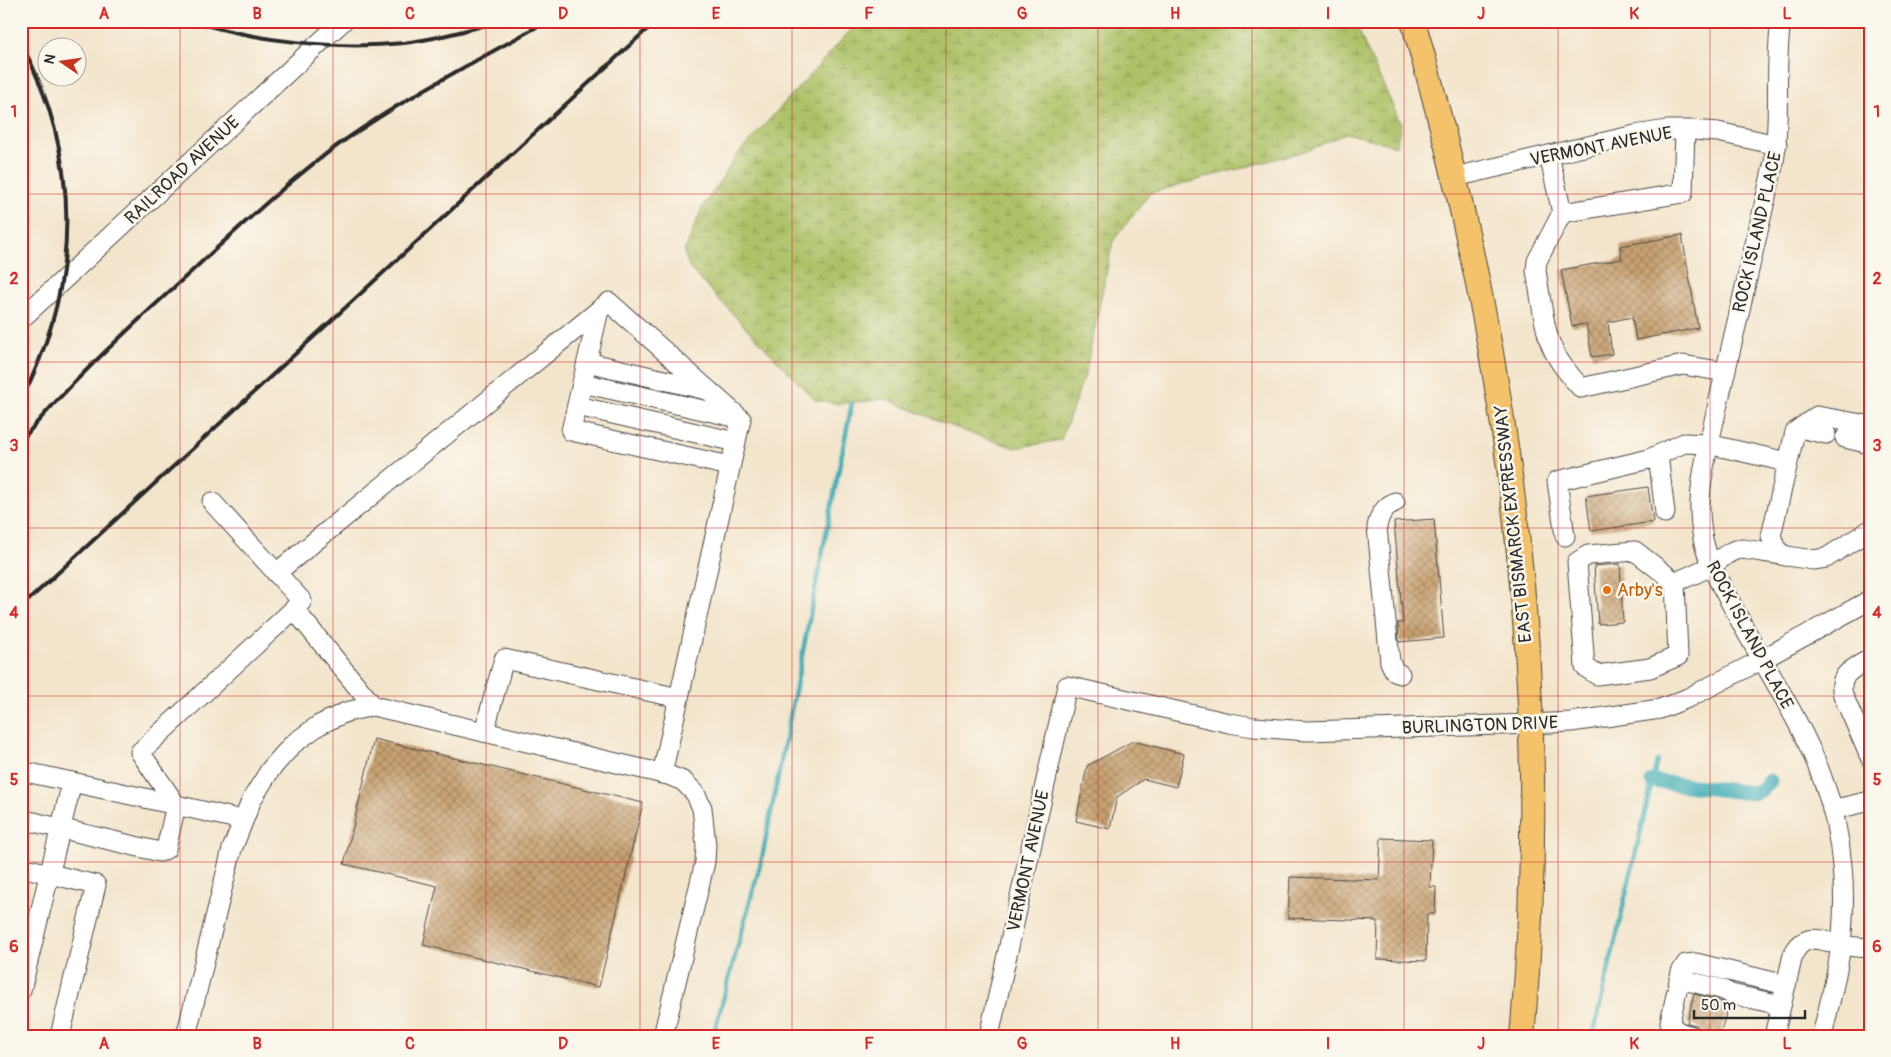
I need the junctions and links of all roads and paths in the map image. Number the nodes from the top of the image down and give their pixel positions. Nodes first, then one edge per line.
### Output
1 (343, 21) edge
2 (1413, 21) edge
3 (1781, 21) edge
4 (1685, 130) junction
5 (1777, 144) junction
6 (1549, 155) junction
7 (1455, 178) junction
8 (1562, 213) junction
9 (599, 310) junction
10 (21, 319) edge
11 (587, 362) junction
12 (1725, 372) junction
13 (582, 383) junction
14 (708, 390) junction
15 (577, 406) junction
16 (741, 419) junction
17 (1800, 428) junction
18 (1870, 429) edge
19 (1826, 434) dead end
20 (1846, 438) dead end
21 (736, 442) junction
22 (1708, 444) junction
23 (1870, 444) edge
24 (1658, 455) junction
25 (1789, 455) junction
26 (730, 466) junction
27 (212, 502) dead end
28 (1395, 502) dead end
29 (1665, 513) dead end
30 (1870, 530) edge
31 (1565, 536) dead end
32 (1784, 556) junction
33 (1711, 565) junction
34 (276, 573) junction
35 (1675, 582) junction
36 (1870, 600) edge
37 (294, 609) junction
38 (1870, 659) edge
39 (1761, 660) junction
40 (1400, 674) dead end
41 (1067, 686) joint
42 (679, 698) junction
43 (373, 706) junction
44 (1532, 724) junction
45 (484, 732) junction
46 (1870, 757) edge
47 (21, 771) edge
48 (662, 774) junction
49 (72, 782) junction
50 (1870, 801) edge
51 (176, 805) junction
52 (1832, 810) junction
53 (21, 819) edge
54 (242, 820) junction
55 (60, 829) junction
56 (21, 867) edge
57 (50, 873) junction
58 (1841, 945) junction
59 (1870, 948) edge
60 (1679, 979) junction
61 (1786, 985) junction
62 (21, 990) edge
63 (1781, 1005) junction
64 (60, 1036) edge
65 (186, 1036) edge
66 (663, 1036) edge
67 (989, 1036) edge
68 (1522, 1036) edge
69 (1692, 1036) edge
70 (1774, 1036) edge
71 (1822, 1036) edge

1 - 10 street, RAILROAD AVENUE
2 - 7 main road, EAST BISMARCK EXPRESSWAY
3 - 5 street, ROCK ISLAND PLACE
4 - 5 street, VERMONT AVENUE
4 - 6 street, VERMONT AVENUE
4 - 8 street
5 - 12 street, ROCK ISLAND PLACE
6 - 7 street, VERMONT AVENUE
6 - 8 street
7 - 44 main road, EAST BISMARCK EXPRESSWAY
8 - 12 street
9 - 11 street
9 - 14 street
9 - 34 street
11 - 13 street
11 - 14 street
12 - 22 street, ROCK ISLAND PLACE
13 - 15 street
13 - 16 street
14 - 16 street
15 - 21 street
15 - 26 street
16 - 21 street
17 - 18 street
17 - 19 street
17 - 25 street
20 - 23 street
21 - 26 street
22 - 24 street
22 - 25 street
22 - 33 street, ROCK ISLAND PLACE
24 - 29 street
24 - 31 street
25 - 32 street
26 - 42 street
27 - 34 street
28 - 40 street
30 - 32 street
32 - 33 street
33 - 35 street
33 - 39 street, ROCK ISLAND PLACE
34 - 37 street
35 - 35 street
36 - 39 street, BURLINGTON DRIVE
37 - 43 street
37 - 51 street
38 - 46 street
39 - 44 street, BURLINGTON DRIVE
39 - 52 street, ROCK ISLAND PLACE
41 - 44 street, BURLINGTON DRIVE
41 - 67 street, VERMONT AVENUE
42 - 45 street
42 - 48 street
43 - 45 street
43 - 54 street
44 - 68 main road, EAST BISMARCK EXPRESSWAY
45 - 48 street
47 - 49 street
48 - 66 street
49 - 51 street
49 - 55 street
50 - 52 street
51 - 54 street
51 - 55 street
52 - 58 street, ROCK ISLAND PLACE
53 - 55 street
54 - 65 street
55 - 57 street
56 - 57 street
57 - 62 street
57 - 64 street
58 - 59 street
58 - 61 street
58 - 71 street, ROCK ISLAND PLACE
60 - 61 street
60 - 63 street
60 - 69 street
61 - 63 street
63 - 70 street

